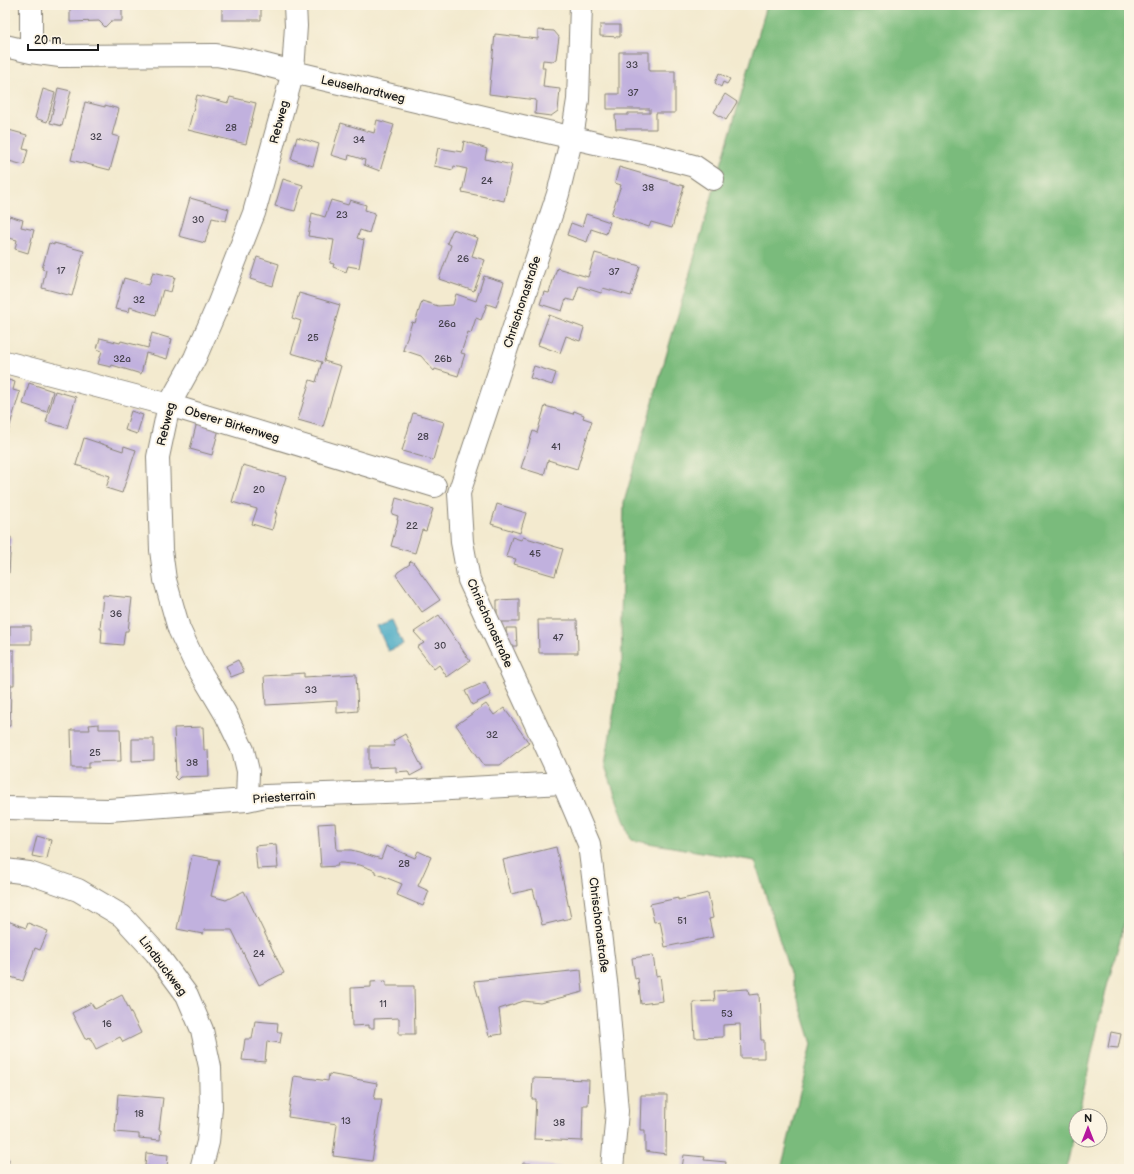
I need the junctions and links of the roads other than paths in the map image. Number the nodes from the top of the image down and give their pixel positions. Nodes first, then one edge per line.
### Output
1 (31, 5) edge
2 (295, 5) edge
3 (581, 5) edge
4 (5, 46) edge
5 (31, 52) junction
6 (293, 72) junction
7 (572, 137) junction
8 (713, 179) dead end
9 (5, 362) edge
10 (169, 405) junction
11 (447, 490) junction
12 (563, 783) junction
13 (247, 800) junction
14 (5, 808) edge
15 (5, 870) edge
16 (201, 1169) edge
17 (612, 1169) edge

1 - 5 street
2 - 6 street, Rebweg
3 - 7 street, Chrischonastraße
4 - 5 street, Leuselhardtweg
5 - 6 street, Leuselhardtweg
6 - 7 street, Leuselhardtweg
6 - 10 street, Rebweg
7 - 8 street, Leuselhardtweg
7 - 11 street, Chrischonastraße
9 - 10 street, Oberer Birkenweg
10 - 11 street, Oberer Birkenweg
10 - 13 street, Rebweg
11 - 12 street, Chrischonastraße
12 - 13 street, Priesterrain
12 - 17 street, Chrischonastraße
13 - 14 street, Priesterrain
15 - 16 street, Lindbuckweg

